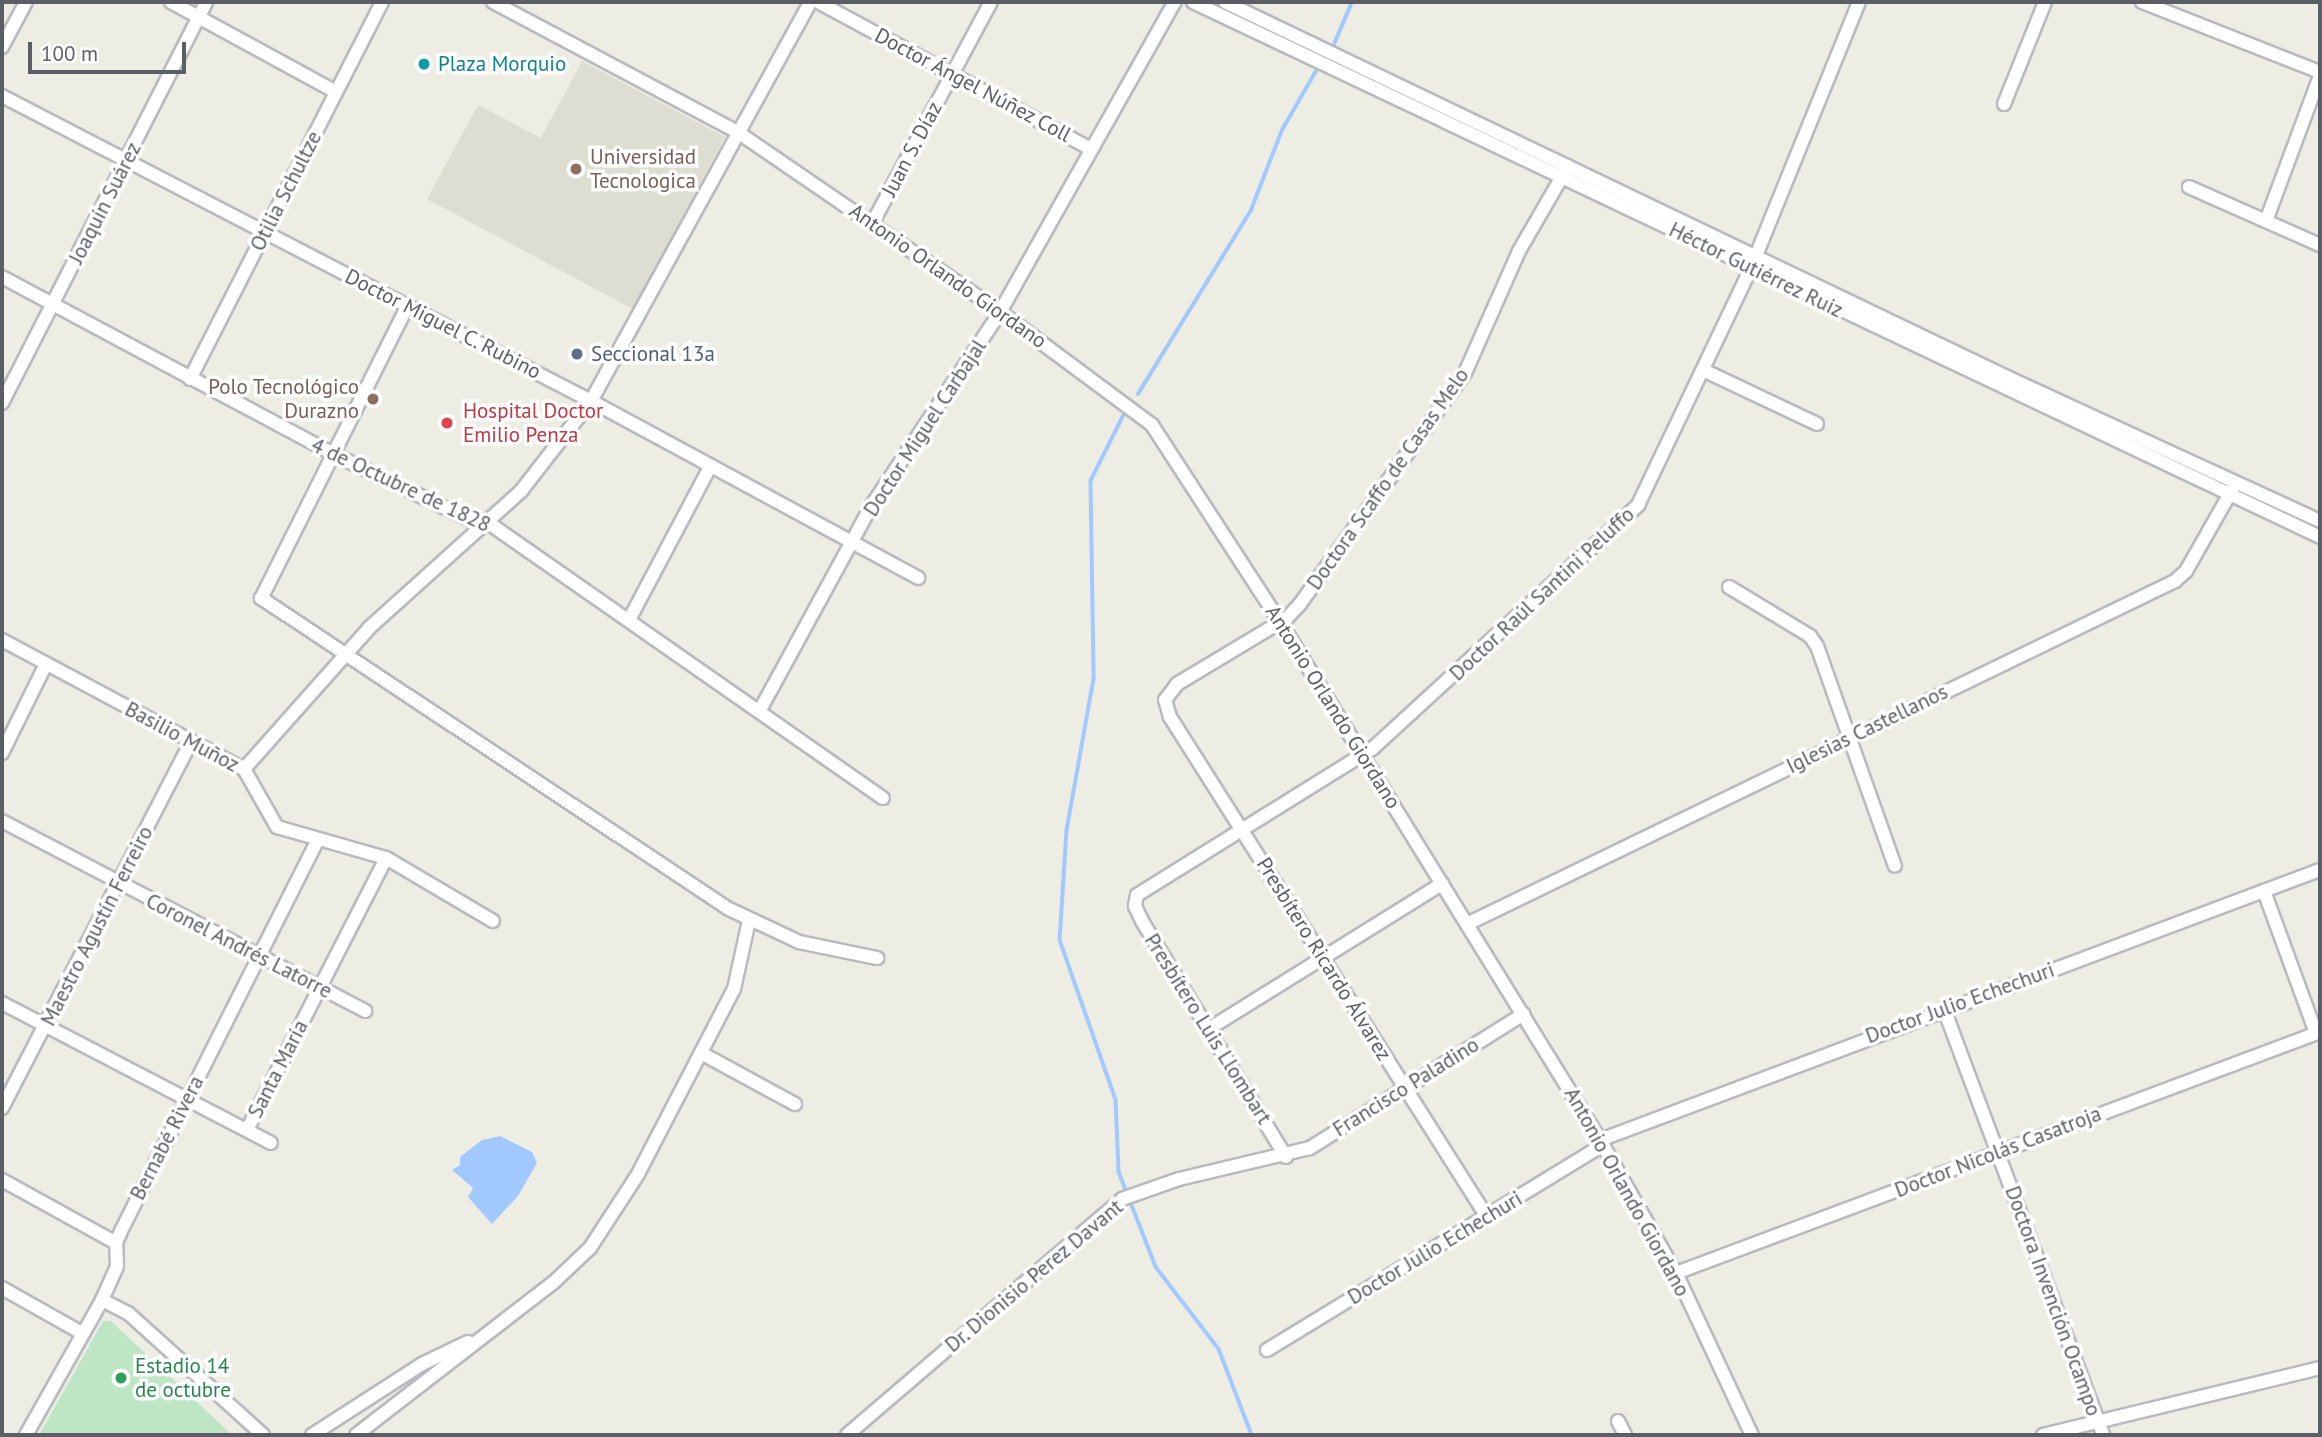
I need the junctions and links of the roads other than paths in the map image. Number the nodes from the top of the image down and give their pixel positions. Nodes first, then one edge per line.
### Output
1 (26, 2) edge
2 (171, 2) edge
3 (206, 2) edge
4 (382, 2) edge
5 (493, 2) edge
6 (810, 2) edge
7 (818, 2) edge
8 (991, 2) edge
9 (1175, 2) edge
10 (1193, 2) edge
11 (1225, 2) edge
12 (1859, 2) edge
13 (2045, 2) edge
14 (2142, 2) edge
15 (198, 16) junction
16 (2, 47) edge
17 (952, 73) junction
18 (2320, 74) edge
19 (336, 92) junction
20 (2, 96) edge
21 (2004, 104) dead end
22 (739, 133) junction
23 (1091, 149) junction
24 (128, 161) junction
25 (1566, 172) junction
26 (2189, 187) dead end
27 (2266, 221) junction
28 (873, 222) junction
29 (266, 231) junction
30 (2320, 245) edge
31 (1751, 268) junction
32 (2, 277) edge
33 (52, 305) junction
34 (407, 307) junction
35 (1000, 312) junction
36 (1703, 370) junction
37 (190, 379) junction
38 (591, 401) junction
39 (2, 403) edge
40 (1817, 424) dead end
41 (331, 453) junction
42 (710, 467) junction
43 (2236, 482) junction
44 (2230, 495) junction
45 (2320, 521) edge
46 (489, 524) junction
47 (2320, 537) edge
48 (852, 544) junction
49 (918, 578) dead end
50 (1729, 587) dead end
51 (629, 620) junction
52 (1280, 622) junction
53 (2, 640) edge
54 (346, 654) junction
55 (46, 664) junction
56 (1165, 700) joint
57 (760, 710) junction
58 (1850, 737) junction
59 (191, 742) junction
60 (2, 753) edge
61 (1363, 755) junction
62 (244, 769) junction
63 (883, 798) dead end
64 (2, 821) edge
65 (1243, 827) junction
66 (317, 841) junction
67 (386, 858) junction
68 (1895, 866) dead end
69 (2320, 870) edge
70 (118, 884) junction
71 (1442, 884) junction
72 (2264, 891) junction
73 (1135, 900) joint
74 (493, 920) dead end
75 (749, 920) junction
76 (1467, 924) junction
77 (259, 955) junction
78 (877, 958) dead end
79 (1324, 958) junction
80 (321, 987) junction
81 (2, 1003) edge
82 (1944, 1009) junction
83 (365, 1011) dead end
84 (1524, 1014) junction
85 (46, 1026) junction
86 (1207, 1030) junction
87 (2318, 1032) edge
88 (701, 1053) junction
89 (1403, 1086) junction
90 (187, 1098) junction
91 (795, 1104) dead end
92 (2, 1108) edge
93 (247, 1130) junction
94 (271, 1143) dead end
95 (1602, 1143) junction
96 (1997, 1152) junction
97 (1286, 1157) junction
98 (2, 1181) edge
99 (1487, 1217) junction
100 (116, 1244) junction
101 (1676, 1273) junction
102 (2, 1288) edge
103 (102, 1300) junction
104 (82, 1333) junction
105 (484, 1335) junction
106 (1267, 1350) dead end
107 (2320, 1368) edge
108 (1618, 1421) dead end
109 (2098, 1422) junction
110 (26, 1435) edge
111 (263, 1435) edge
112 (312, 1435) edge
113 (356, 1435) edge
114 (847, 1435) edge
115 (1625, 1435) edge
116 (1752, 1435) edge
117 (2043, 1435) edge
118 (2103, 1435) edge

1 - 16 street
2 - 15 street
3 - 15 street, Joaquín Suárez
4 - 19 street, Otilia Schultze
5 - 22 street, Antonio Orlando Giordano
6 - 22 street
7 - 17 street, Doctor Ángel Núñez Coll
8 - 17 street, Juan S. Díaz
9 - 23 street, Doctor Miguel Carbajal
10 - 25 street, Héctor Gutiérrez Ruiz
11 - 25 street, Héctor Gutiérrez Ruiz
12 - 31 street, Doctor Raúl Santini Peluffo
13 - 21 street
14 - 18 street
15 - 19 street
15 - 24 street, Joaquín Suárez
17 - 23 street, Doctor Ángel Núñez Coll
17 - 28 street, Juan S. Díaz
18 - 27 street
19 - 29 street, Otilia Schultze
20 - 24 street, Doctor Miguel C. Rubino
22 - 28 street, Antonio Orlando Giordano
22 - 38 street
23 - 35 street, Doctor Miguel Carbajal
24 - 29 street, Doctor Miguel C. Rubino
24 - 33 street, Joaquín Suárez
25 - 31 street, Héctor Gutiérrez Ruiz
25 - 43 street, Héctor Gutiérrez Ruiz
25 - 52 street, Doctora Scaffo de Casas Melo
26 - 27 street
27 - 30 street
28 - 35 street, Antonio Orlando Giordano
29 - 34 street, Doctor Miguel C. Rubino
29 - 37 street, Otilia Schultze
31 - 36 street, Doctor Raúl Santini Peluffo
31 - 44 street, Héctor Gutiérrez Ruiz
32 - 33 street, 4 de Octubre de 1828
33 - 37 street, 4 de Octubre de 1828
33 - 39 street, Joaquín Suárez
34 - 38 street, Doctor Miguel C. Rubino
34 - 41 street
35 - 48 street, Doctor Miguel Carbajal
35 - 52 street, Antonio Orlando Giordano
36 - 40 street
36 - 61 street, Doctor Raúl Santini Peluffo
37 - 41 street, 4 de Octubre de 1828
38 - 42 street, Doctor Miguel C. Rubino
38 - 46 street
41 - 46 street, 4 de Octubre de 1828
41 - 54 street
42 - 48 street, Doctor Miguel C. Rubino
42 - 51 street
43 - 44 street, Iglesias Castellanos
43 - 45 street, Héctor Gutiérrez Ruiz
44 - 47 street, Héctor Gutiérrez Ruiz
44 - 58 street, Iglesias Castellanos
46 - 51 street, 4 de Octubre de 1828
46 - 54 street
48 - 49 street, Doctor Miguel C. Rubino
48 - 57 street, Doctor Miguel Carbajal
50 - 58 street
51 - 57 street, 4 de Octubre de 1828
52 - 56 street, Doctora Scaffo de Casas Melo
52 - 61 street, Antonio Orlando Giordano
53 - 55 street, Basilio Muñoz
54 - 62 street
54 - 75 street
55 - 59 street, Basilio Muñoz
55 - 60 street
56 - 65 street, Presbítero Ricardo Álvarez
57 - 63 street, 4 de Octubre de 1828
58 - 68 street
58 - 76 street, Iglesias Castellanos
59 - 62 street, Basilio Muñoz
59 - 70 street, Maestro Agustín Ferreiro
61 - 65 street, Doctor Raúl Santini Peluffo
61 - 71 street, Antonio Orlando Giordano
62 - 66 street, Basilio Muñoz
64 - 70 street, Coronel Andrés Latorre
65 - 73 street, Doctor Raúl Santini Peluffo
65 - 79 street, Presbítero Ricardo Álvarez
66 - 67 street, Basilio Muñoz
66 - 77 street, Bernabé Rivera
67 - 74 street, Basilio Muñoz
67 - 80 street, Santa María
69 - 72 street, Doctor Julio Echechuri
70 - 77 street, Coronel Andrés Latorre
70 - 85 street, Maestro Agustín Ferreiro
71 - 76 street, Antonio Orlando Giordano
71 - 79 street
72 - 82 street, Doctor Julio Echechuri
72 - 87 street
73 - 86 street, Presbítero Luis Llombart
75 - 78 street
75 - 88 street
76 - 84 street, Antonio Orlando Giordano
77 - 80 street, Coronel Andrés Latorre
77 - 90 street, Bernabé Rivera
79 - 86 street
79 - 89 street, Presbítero Ricardo Álvarez
80 - 83 street, Coronel Andrés Latorre
80 - 93 street, Santa María
81 - 85 street
82 - 95 street, Doctor Julio Echechuri
82 - 96 street, Doctora Invención Ocampo
84 - 89 street, Francisco Paladino
84 - 95 street, Antonio Orlando Giordano
85 - 90 street
85 - 92 street, Maestro Agustín Ferreiro
86 - 97 street, Presbítero Luis Llombart
87 - 96 street, Doctor Nicolás Casatroja
88 - 91 street
88 - 105 street
89 - 97 street, Francisco Paladino
89 - 99 street, Presbítero Ricardo Álvarez
90 - 93 street
90 - 100 street, Bernabé Rivera
93 - 94 street
95 - 99 street, Doctor Julio Echechuri
95 - 101 street, Antonio Orlando Giordano
96 - 101 street, Doctor Nicolás Casatroja
96 - 109 street, Doctora Invención Ocampo
97 - 114 street, Dr. Dionisio Perez Davant
98 - 100 street
99 - 106 street, Doctor Julio Echechuri
100 - 103 street, Bernabé Rivera
101 - 116 street, Antonio Orlando Giordano
102 - 104 street
103 - 104 street, Bernabé Rivera
103 - 111 street
104 - 110 street, Bernabé Rivera
105 - 112 street
105 - 113 street
107 - 109 street
108 - 115 street
109 - 117 street
109 - 118 street, Doctora Invención Ocampo

